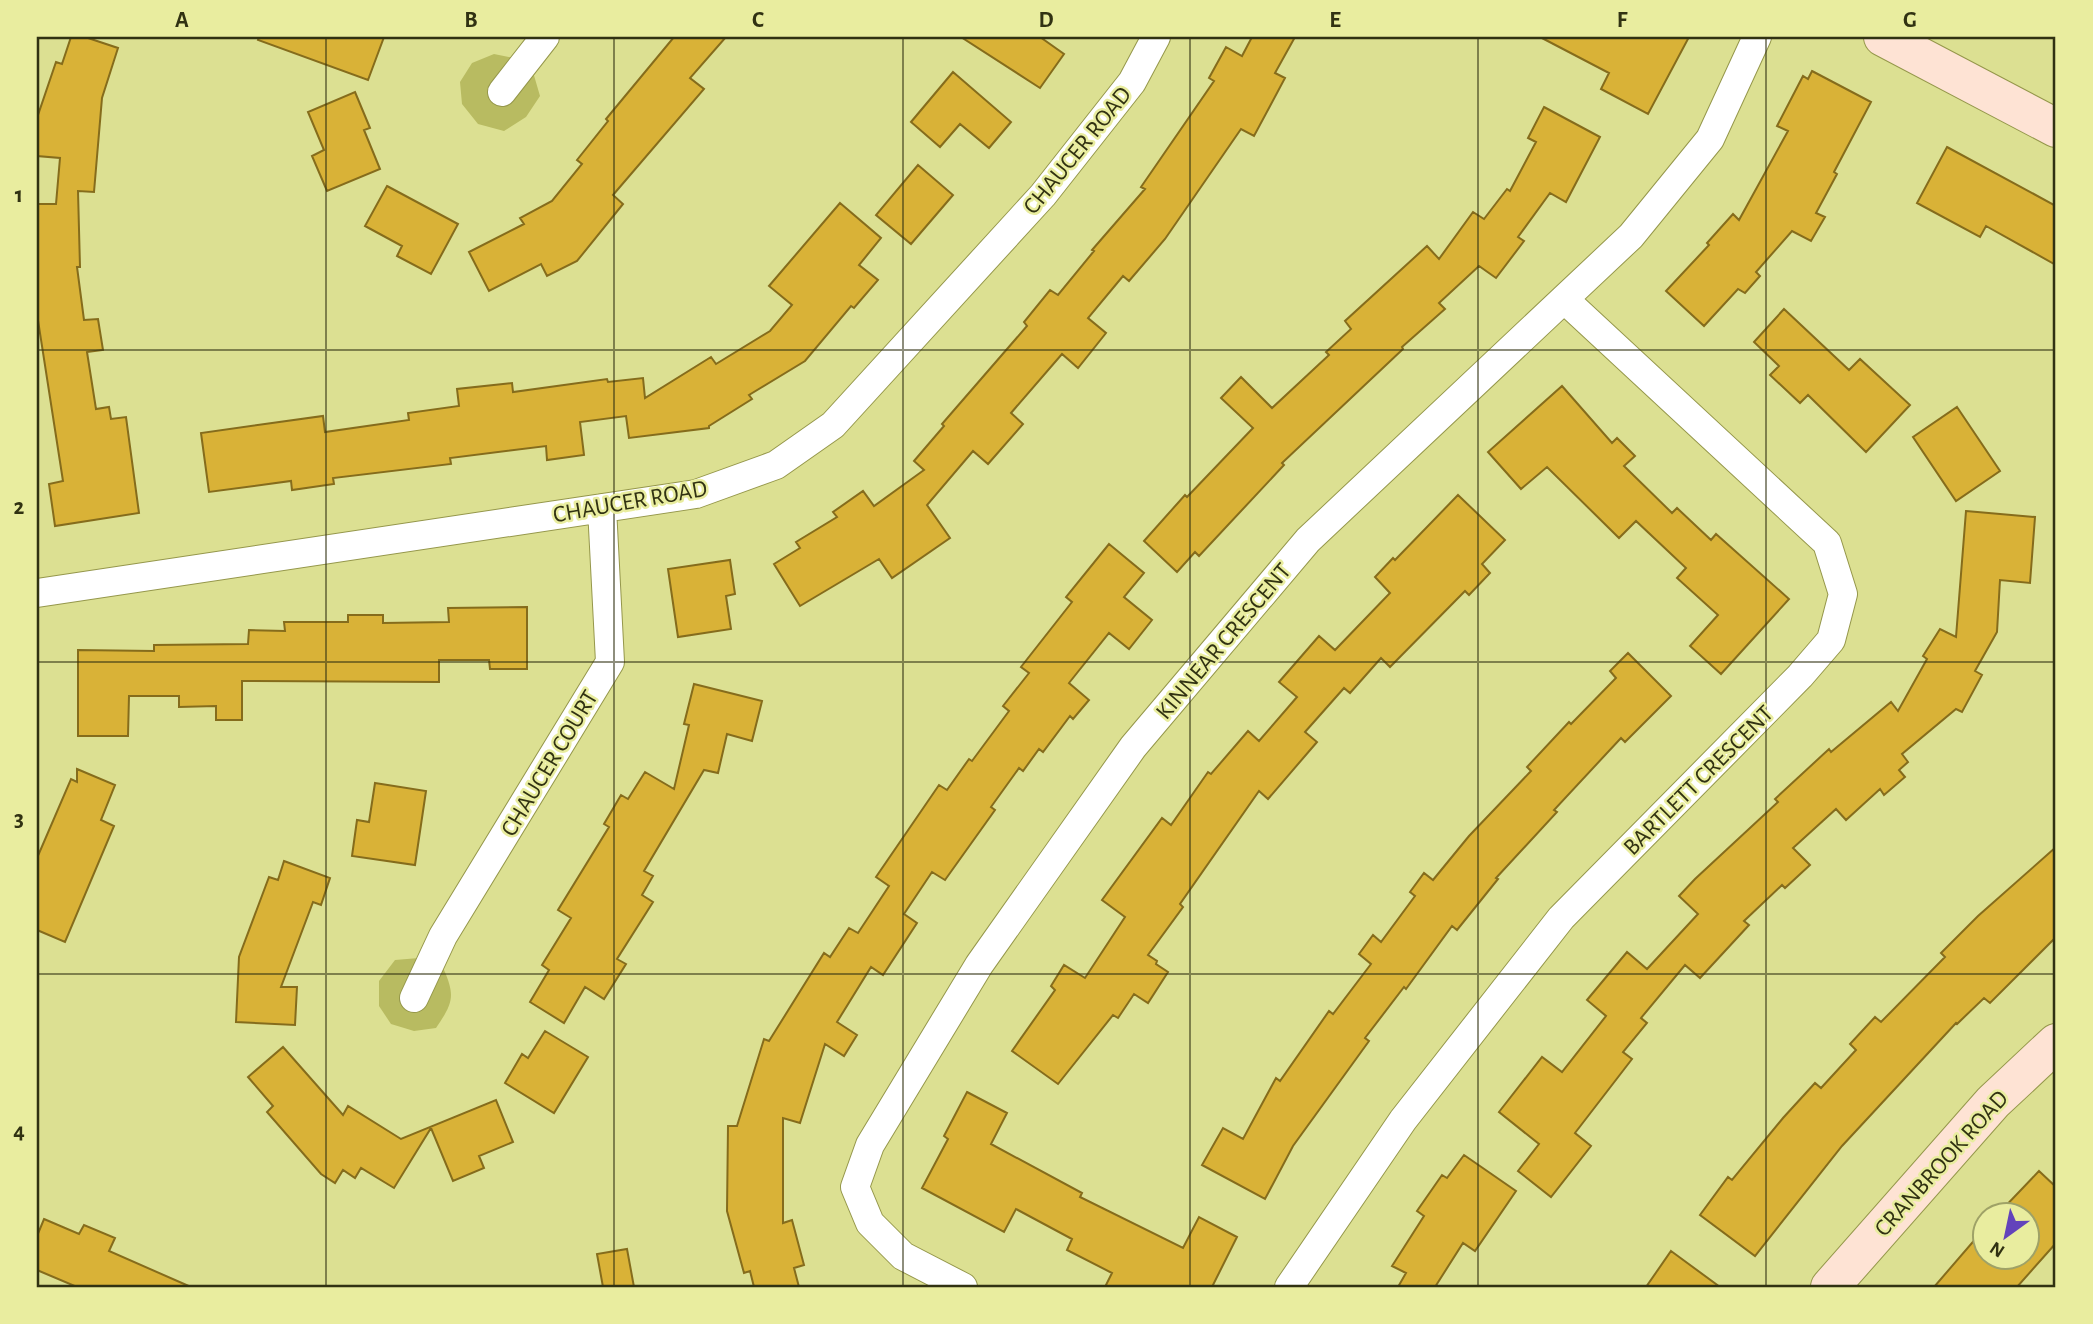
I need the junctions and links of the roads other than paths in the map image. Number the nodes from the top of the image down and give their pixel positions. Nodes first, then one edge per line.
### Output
1 (545, 37) edge
2 (1156, 37) edge
3 (1757, 37) edge
4 (1883, 37) edge
5 (502, 92) dead end
6 (2056, 128) edge
7 (1564, 299) junction
8 (602, 508) junction
9 (37, 593) edge
10 (414, 998) dead end
11 (2056, 1043) edge
12 (963, 1287) edge
13 (1289, 1287) edge
14 (1830, 1287) edge

1 - 5 street
2 - 8 street, CHAUCER ROAD
3 - 7 street, KINNEAR CRESCENT
4 - 6 street
7 - 12 street, KINNEAR CRESCENT
7 - 13 street, BARTLETT CRESCENT
8 - 9 street, CHAUCER ROAD
8 - 10 street, CHAUCER COURT
11 - 14 street, CRANBROOK ROAD

